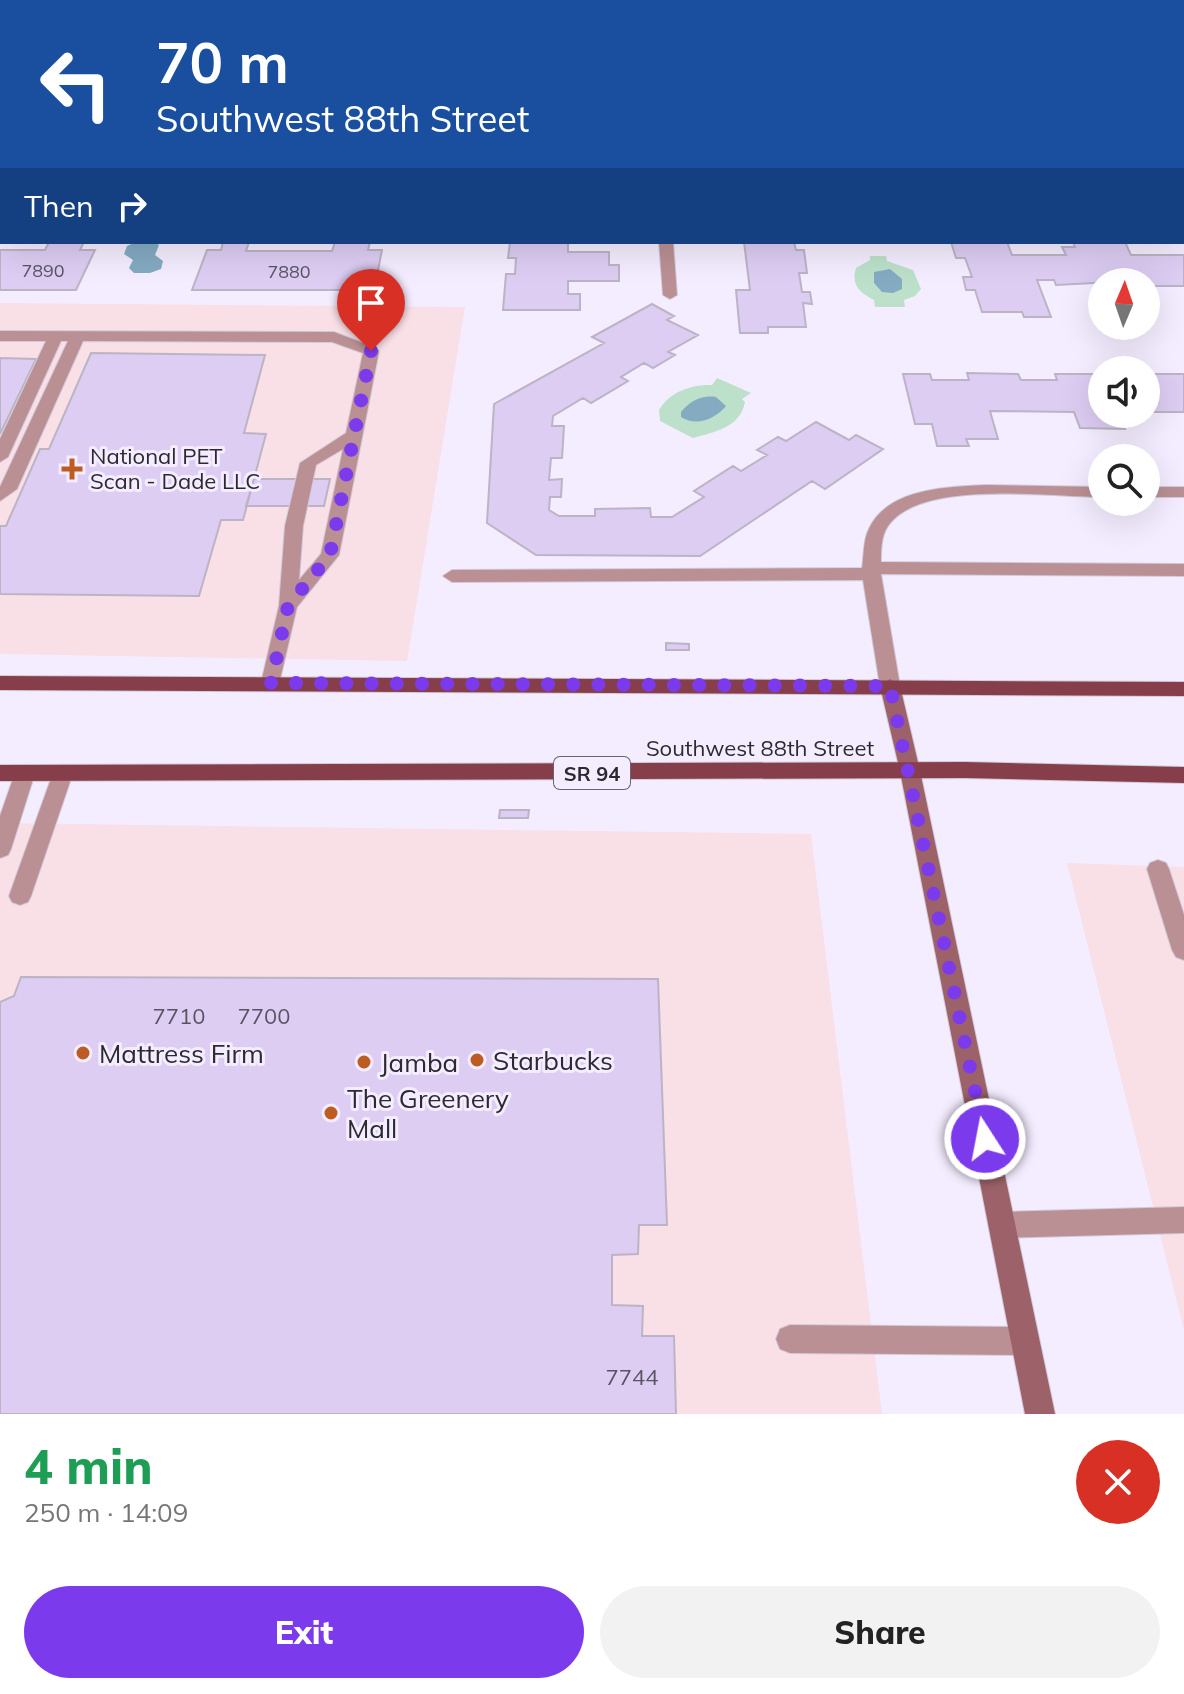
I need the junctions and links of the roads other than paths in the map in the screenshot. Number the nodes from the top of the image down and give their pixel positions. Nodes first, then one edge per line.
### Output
1 (666, 244) edge
2 (670, 295) dead end
3 (0, 336) edge
4 (78, 336) junction
5 (55, 337) junction
6 (352, 437) junction
7 (0, 457) edge
8 (1088, 492) edge
9 (1160, 492) edge
10 (1184, 492) edge
11 (0, 496) edge
12 (1184, 570) edge
13 (871, 571) junction
14 (452, 576) dead end
15 (288, 606) junction
16 (0, 683) edge
17 (271, 683) junction
18 (890, 686) junction
19 (1184, 689) edge
20 (910, 771) junction
21 (0, 773) edge
22 (25, 773) junction
23 (63, 773) junction
24 (1184, 775) edge
25 (0, 849) edge
26 (1158, 869) dead end
27 (20, 896) dead end
28 (1184, 950) edge
29 (1184, 1220) edge
30 (1002, 1225) junction
31 (790, 1339) dead end
32 (1025, 1341) junction
33 (1040, 1414) edge

1 - 2 lane
3 - 5 lane
4 - 5 lane
4 - 6 lane
4 - 11 lane
5 - 7 lane
6 - 15 lane
6 - 15 lane
8 - 13 lane
9 - 10 lane
12 - 13 lane
13 - 14 lane
13 - 18 lane
15 - 17 lane
16 - 17 main road
17 - 18 main road
18 - 19 main road
18 - 20 street
20 - 23 main road, Southwest 88th Street / SR 94
20 - 24 main road, Southwest 88th Street / SR 94
20 - 30 street
21 - 22 main road, Southwest 88th Street / SR 94
22 - 23 main road, Southwest 88th Street / SR 94
22 - 25 lane
23 - 27 lane
26 - 28 lane
29 - 30 lane
30 - 32 street
31 - 32 lane
32 - 33 street

